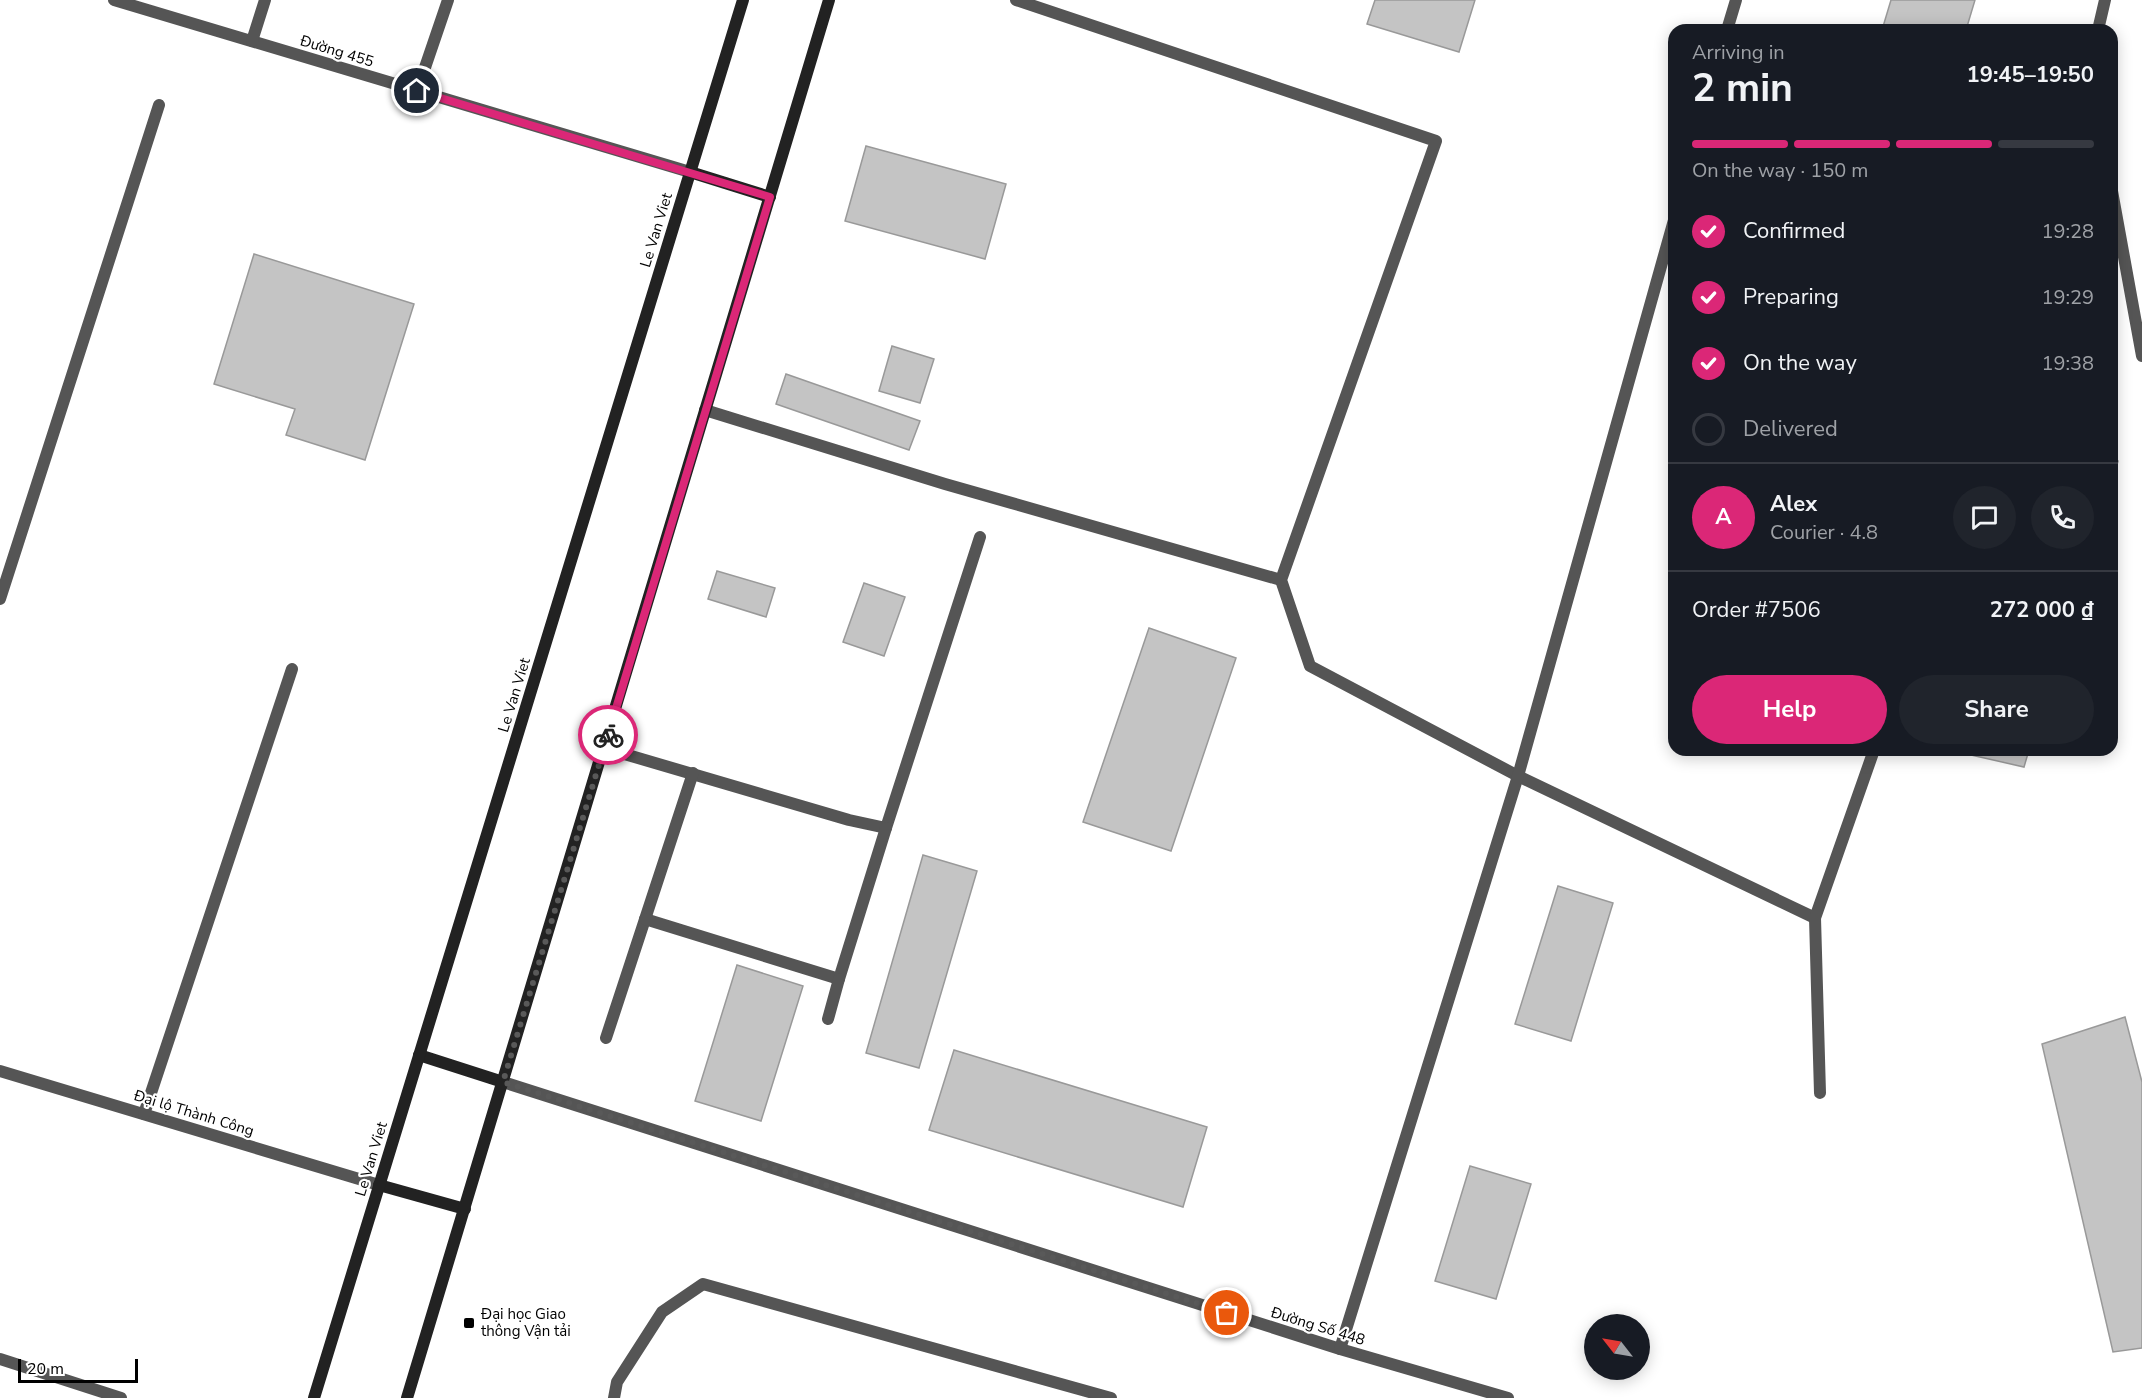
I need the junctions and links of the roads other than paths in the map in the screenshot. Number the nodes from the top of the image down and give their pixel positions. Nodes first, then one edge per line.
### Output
1 (114, 0) edge
2 (265, 0) edge
3 (448, 0) edge
4 (743, 0) edge
5 (829, 0) edge
6 (1016, 0) edge
7 (1736, 0) edge
8 (2105, 0) edge
9 (1729, 24) edge
10 (2099, 24) edge
11 (252, 41) junction
12 (417, 91) junction
13 (159, 105) dead end
14 (690, 172) junction
15 (770, 197) junction
16 (2118, 224) edge
17 (1668, 241) edge
18 (2142, 356) edge
19 (705, 410) junction
20 (981, 537) dead end
21 (1281, 580) junction
22 (0, 599) edge
23 (292, 669) dead end
24 (604, 748) junction
25 (1872, 756) edge
26 (693, 773) junction
27 (1518, 776) junction
28 (886, 828) junction
29 (1815, 918) junction
30 (645, 919) junction
31 (839, 979) junction
32 (828, 1019) dead end
33 (606, 1038) dead end
34 (419, 1055) junction
35 (0, 1071) edge
36 (503, 1082) junction
37 (1820, 1093) dead end
38 (144, 1114) junction
39 (379, 1185) junction
40 (465, 1209) junction
41 (1340, 1350) junction
42 (0, 1359) edge
43 (121, 1398) edge
44 (314, 1398) edge
45 (407, 1398) edge
46 (614, 1398) edge
47 (1111, 1398) edge
48 (1508, 1398) edge

1 - 11 street, Đường 455
2 - 11 street
3 - 12 street
4 - 14 main road, Le Van Viet
5 - 15 main road
6 - 21 street
7 - 9 street
8 - 10 street
11 - 12 street, Đường 455
12 - 14 street, Đường 455
13 - 22 street
14 - 15 main road
14 - 34 main road, Le Van Viet
15 - 19 main road
16 - 18 street
17 - 27 street
19 - 21 street
19 - 24 main road
20 - 28 street
21 - 27 street
23 - 38 street
24 - 26 street
24 - 36 main road
25 - 29 street
26 - 28 street
26 - 30 street
27 - 29 street
27 - 41 street
28 - 31 street
29 - 37 street
30 - 31 street
30 - 33 street
31 - 32 street
34 - 36 main road
34 - 39 main road, Le Van Viet
35 - 38 street, Đại lộ Thành Công
36 - 40 main road
36 - 41 street, Đường Số 448
38 - 39 street, Đại lộ Thành Công
39 - 40 main road
39 - 44 main road, Le Van Viet
40 - 45 main road
41 - 48 street, Đường Số 448
42 - 43 street
46 - 47 street

